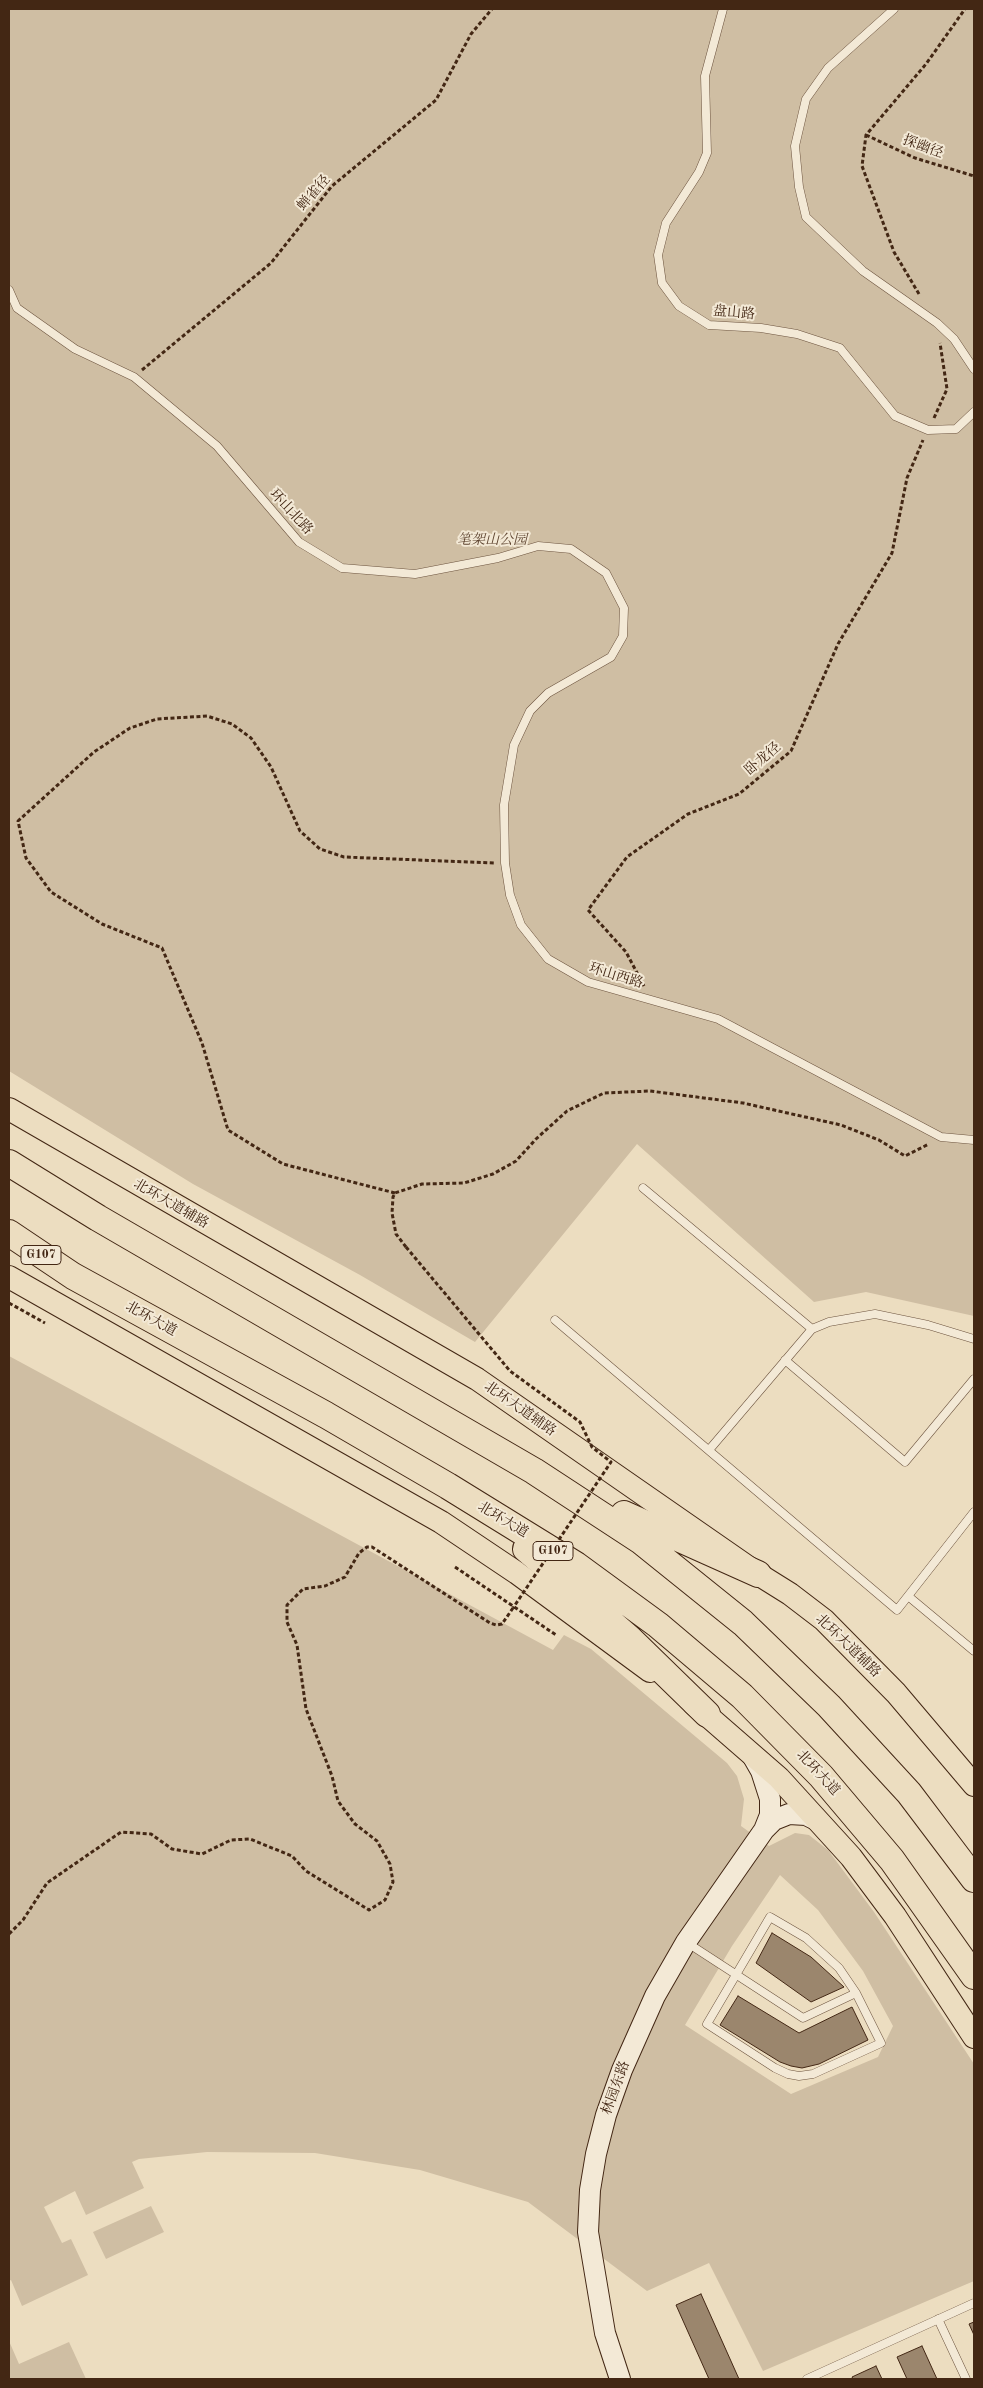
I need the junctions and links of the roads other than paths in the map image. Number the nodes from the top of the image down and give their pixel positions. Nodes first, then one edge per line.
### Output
1 (723, 9) edge
2 (894, 9) edge
3 (9, 290) edge
4 (974, 369) edge
5 (974, 412) edge
6 (624, 608) joint
7 (9, 1109) edge
8 (974, 1140) edge
9 (9, 1163) edge
10 (643, 1188) dead end
11 (9, 1233) edge
12 (9, 1247) edge
13 (73, 1276) junction
14 (9, 1277) edge
15 (555, 1320) dead end
16 (812, 1329) junction
17 (974, 1339) edge
18 (785, 1360) junction
19 (974, 1379) edge
20 (709, 1450) junction
21 (534, 1471) junction
22 (448, 1486) junction
23 (974, 1512) edge
24 (758, 1574) junction
25 (908, 1596) junction
26 (973, 1647) edge
27 (707, 1714) junction
28 (747, 1749) junction
29 (974, 1785) edge
30 (818, 1821) junction
31 (764, 1830) junction
32 (850, 1857) junction
33 (974, 1879) edge
34 (946, 1935) junction
35 (686, 1942) junction
36 (737, 1975) junction
37 (974, 1976) edge
38 (856, 1992) junction
39 (974, 2037) edge
40 (974, 2303) edge
41 (938, 2319) junction
42 (620, 2379) edge
43 (807, 2379) edge
44 (966, 2379) edge

1 - 5 lane, 盘山路
2 - 4 lane
3 - 6 lane, 环山北路
6 - 8 lane, 环山西路
7 - 24 main road, 北环大道辅路
9 - 21 highway
10 - 16 lane
11 - 13 highway, 北环大道 / G107
12 - 13 highway
13 - 22 highway, 北环大道 / G107
14 - 27 main road
15 - 20 lane
16 - 17 lane
16 - 18 lane
18 - 19 lane
18 - 20 lane
20 - 25 lane
21 - 24 highway
21 - 33 highway
22 - 27 highway
22 - 34 highway, 北环大道 / G107
23 - 25 lane
24 - 29 main road, 北环大道辅路
25 - 26 lane
27 - 28 main road
28 - 30 main road
28 - 31 street, 林园东路
30 - 31 street, 林园东路
30 - 32 main road
31 - 35 street, 林园东路
32 - 34 main road
32 - 39 main road
34 - 37 highway, 北环大道 / G107
35 - 36 lane
35 - 42 street, 林园东路
36 - 38 lane
36 - 38 lane
36 - 38 lane
40 - 41 lane
41 - 43 lane
41 - 44 lane

